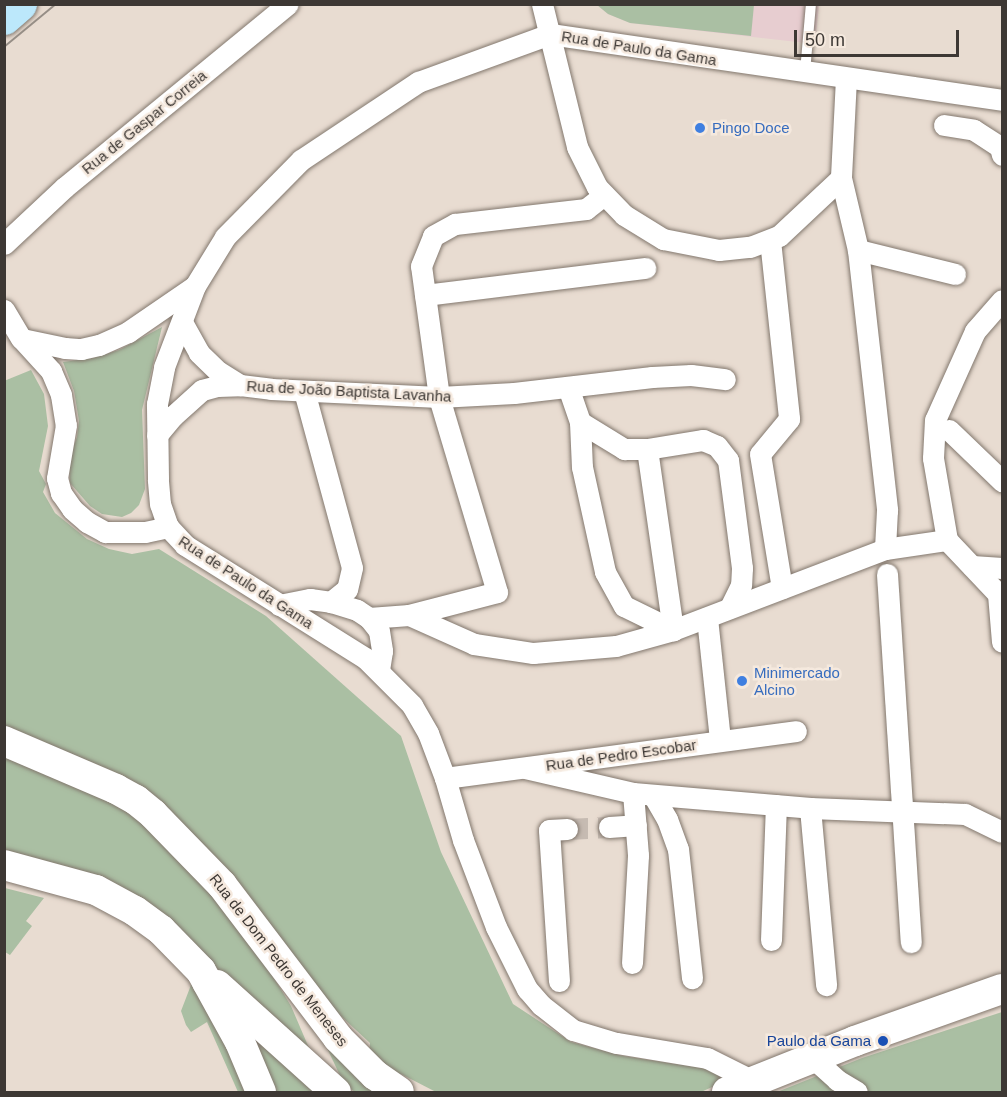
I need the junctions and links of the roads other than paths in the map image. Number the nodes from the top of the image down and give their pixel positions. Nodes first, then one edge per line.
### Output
1 (20, 4) edge
2 (288, 4) edge
3 (542, 4) edge
4 (811, 4) edge
5 (4, 18) edge
6 (550, 34) junction
7 (805, 72) junction
8 (846, 78) junction
9 (1002, 100) edge
10 (944, 124) dead end
11 (1002, 155) edge
12 (841, 178) junction
13 (604, 195) junction
14 (770, 240) junction
15 (6, 246) edge
16 (858, 250) junction
17 (645, 268) dead end
18 (955, 274) dead end
19 (195, 286) junction
20 (425, 295) junction
21 (1002, 300) edge
22 (4, 310) edge
23 (182, 322) junction
24 (13, 337) edge
25 (725, 379) dead end
26 (240, 385) junction
27 (568, 387) junction
28 (304, 391) junction
29 (439, 397) junction
30 (580, 422) junction
31 (949, 430) dead end
32 (157, 435) junction
33 (647, 449) junction
34 (1002, 481) edge
35 (168, 527) junction
36 (947, 540) junction
37 (885, 549) junction
38 (972, 566) junction
39 (1002, 568) edge
40 (887, 574) dead end
41 (782, 588) junction
42 (331, 602) junction
43 (279, 605) junction
44 (730, 609) junction
45 (409, 615) junction
46 (369, 618) junction
47 (707, 618) junction
48 (673, 630) junction
49 (1002, 642) edge
50 (379, 671) junction
51 (796, 731) dead end
52 (720, 740) junction
53 (4, 741) edge
54 (525, 768) junction
55 (445, 778) junction
56 (643, 794) junction
57 (776, 805) junction
58 (810, 808) junction
59 (902, 813) junction
60 (636, 825) junction
61 (609, 827) tunnel mouth
62 (567, 829) tunnel mouth
63 (1002, 831) edge
64 (4, 865) edge
65 (771, 940) dead end
66 (911, 942) dead end
67 (632, 963) dead end
68 (284, 967) junction
69 (201, 971) junction
70 (692, 978) dead end
71 (559, 981) dead end
72 (826, 985) dead end
73 (1002, 989) edge
74 (814, 1059) junction
75 (740, 1087) edge
76 (261, 1092) edge
77 (336, 1092) edge
78 (399, 1092) edge
79 (856, 1092) edge

1 - 5 main road
2 - 15 street, Rua de Gaspar Correia
3 - 6 street
4 - 7 lane
6 - 7 street, Rua de Paulo da Gama
6 - 13 street
6 - 19 street, Rua de Paulo da Gama
7 - 8 street, Rua de Paulo da Gama
8 - 9 street, Rua de Paulo da Gama
8 - 12 street
10 - 11 street
12 - 14 street
12 - 16 street
13 - 14 street
13 - 20 street
14 - 41 street
16 - 18 street
16 - 37 street
17 - 20 street
19 - 23 street, Rua de Paulo da Gama
19 - 24 street
20 - 29 street
21 - 36 street
22 - 24 street
23 - 26 street, Rua de João Baptista Lavanha
23 - 32 street, Rua de Paulo da Gama
24 - 35 street
25 - 27 street, Rua de João Baptista Lavanha
26 - 28 street, Rua de João Baptista Lavanha
26 - 32 street
27 - 29 street, Rua de João Baptista Lavanha
27 - 30 street
28 - 29 street, Rua de João Baptista Lavanha
28 - 42 street
29 - 45 street
30 - 33 street
30 - 48 street
31 - 34 street
32 - 35 street, Rua de Paulo da Gama
33 - 44 street
33 - 48 street
35 - 43 street, Rua de Paulo da Gama
36 - 37 street
36 - 38 street
37 - 41 street
38 - 39 street
38 - 49 street
40 - 59 street
41 - 44 street
42 - 43 street
42 - 46 street
43 - 50 street, Rua de Paulo da Gama
44 - 47 street
45 - 46 street
45 - 48 street
46 - 50 street
47 - 48 street
47 - 52 street
50 - 55 street, Rua de Paulo da Gama
51 - 52 street, Rua de Pedro Escobar
52 - 54 street, Rua de Pedro Escobar
53 - 68 main road, Rua de Dom Pedro de Meneses
54 - 55 street, Rua de Pedro Escobar
54 - 56 street
55 - 75 street, Rua de Paulo da Gama
56 - 57 street
56 - 60 street
56 - 70 street
57 - 58 street
57 - 65 street
58 - 59 street
58 - 72 street
59 - 63 street
59 - 66 street
60 - 61 street
60 - 67 street
62 - 71 street
64 - 69 main road
68 - 77 main road
68 - 78 main road, Rua de Dom Pedro de Meneses
69 - 76 main road
69 - 77 main road
73 - 74 main road
74 - 75 main road
74 - 79 street

